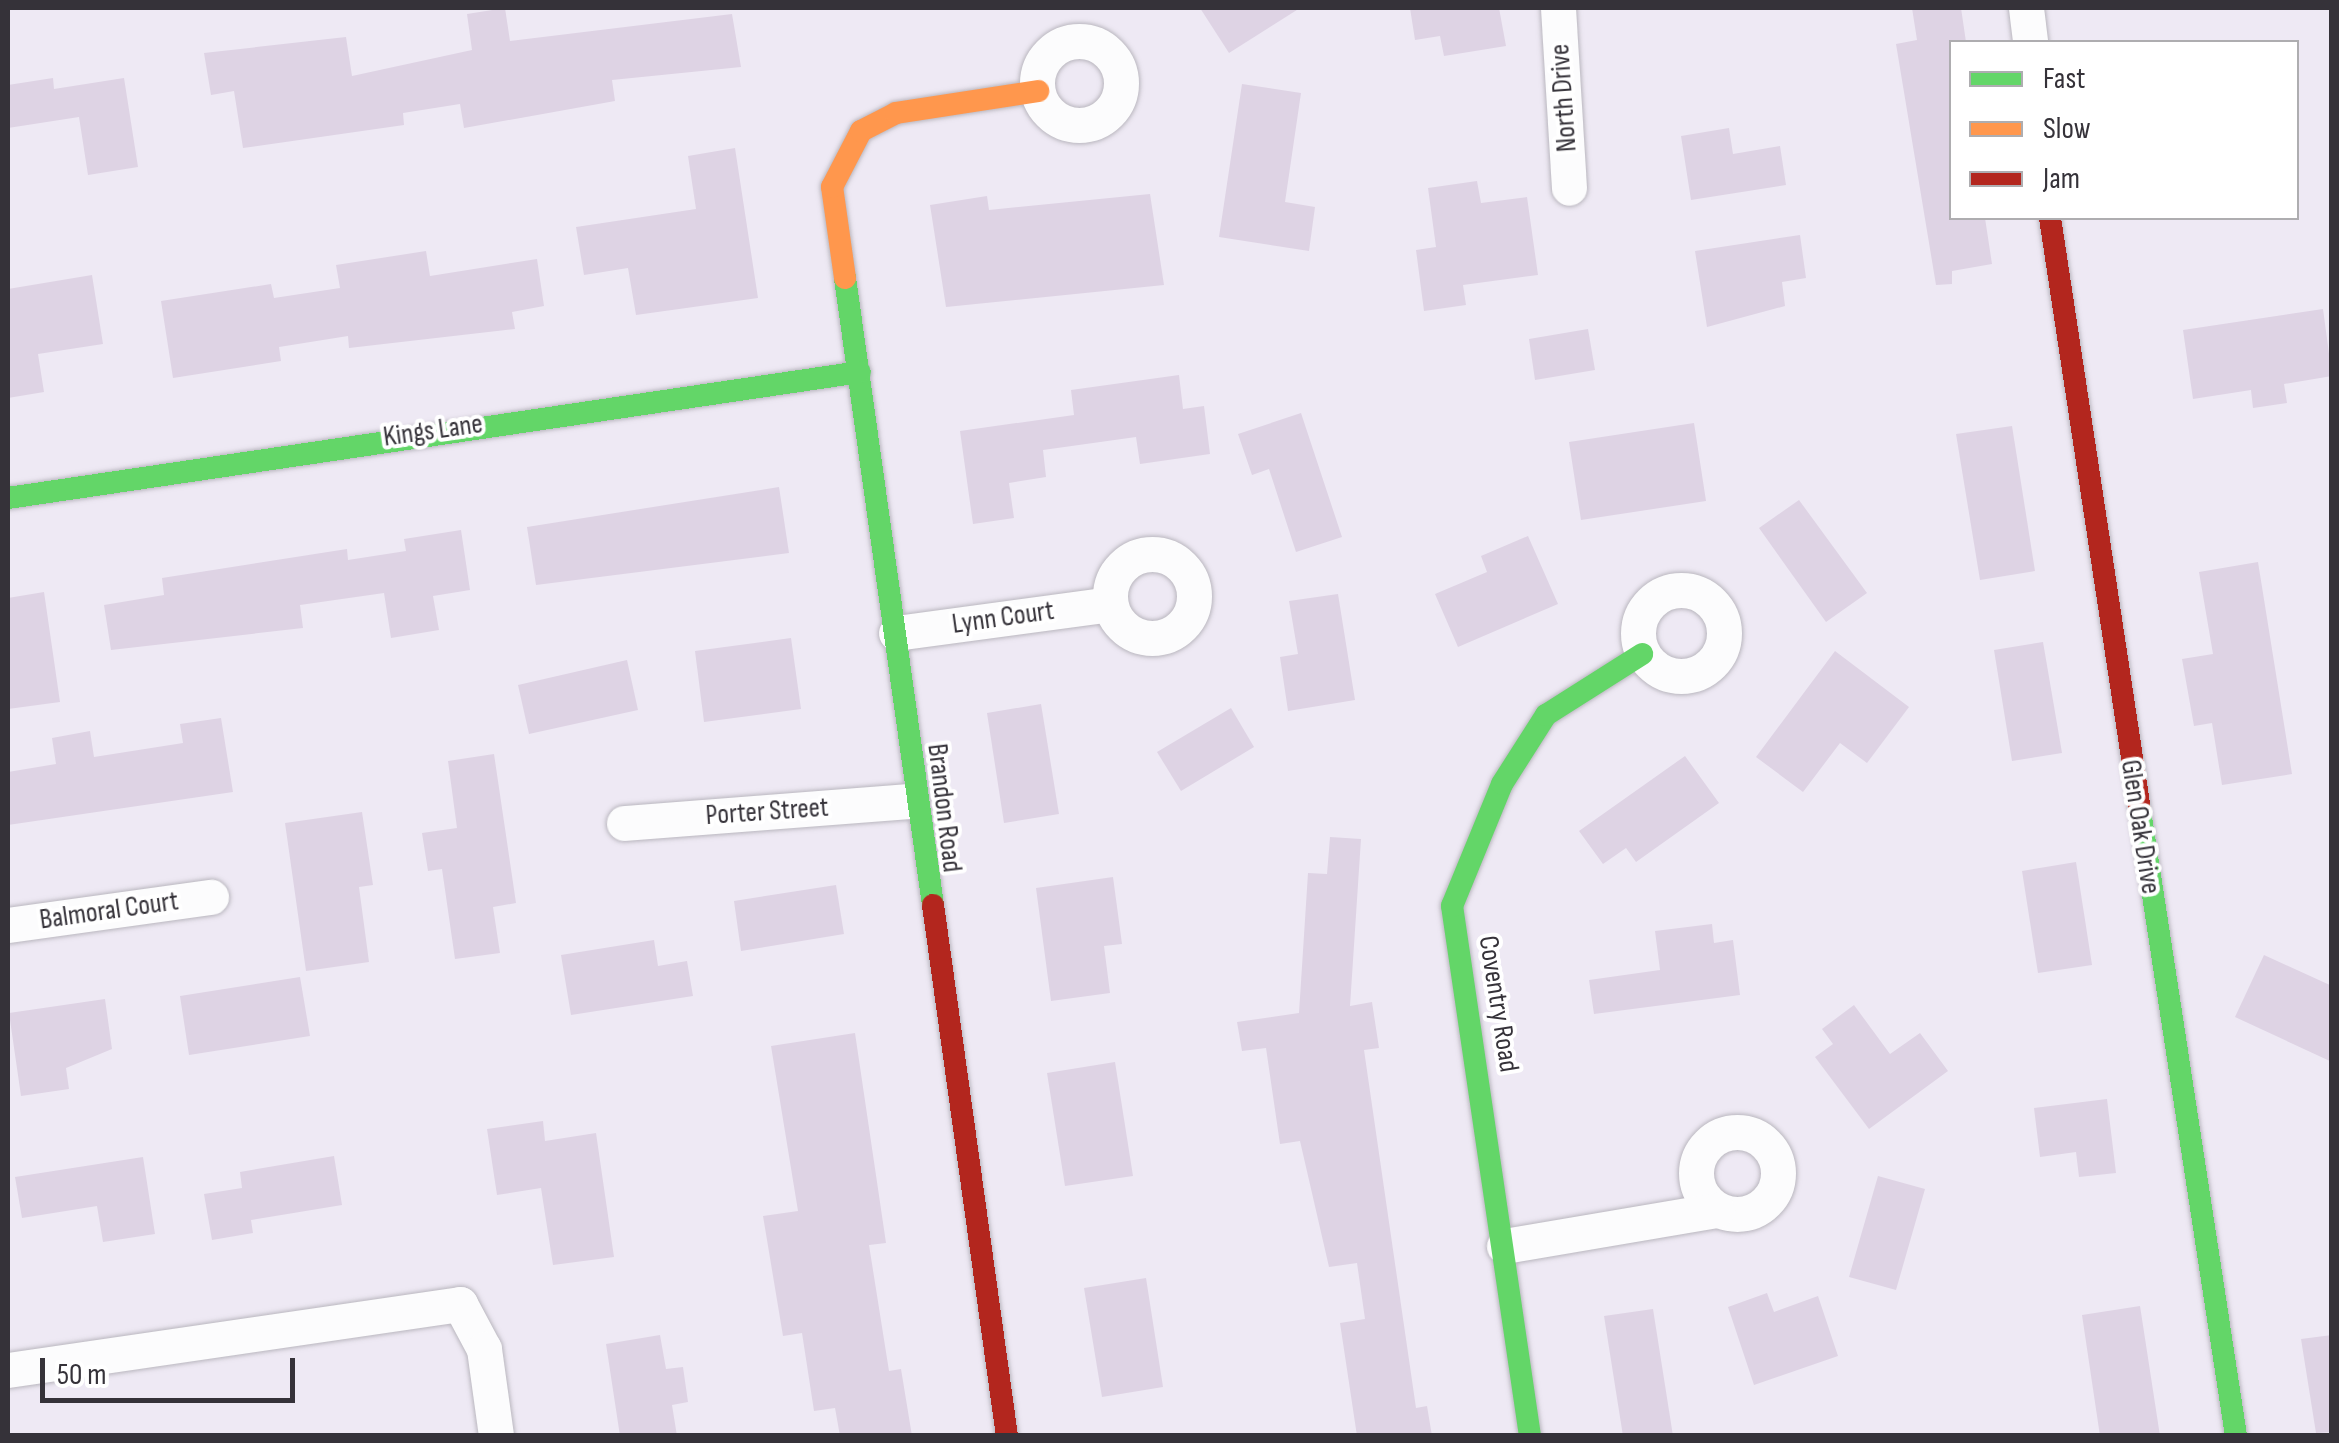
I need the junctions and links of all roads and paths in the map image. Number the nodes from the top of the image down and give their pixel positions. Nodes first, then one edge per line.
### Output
1 (1558, 8) edge
2 (2026, 8) edge
3 (2030, 40) edge
4 (1038, 91) dead end
5 (1570, 188) dead end
6 (2050, 220) edge
7 (860, 372) junction
8 (8, 498) edge
9 (1110, 604) dead end
10 (896, 633) junction
11 (1642, 654) dead end
12 (911, 800) junction
13 (624, 823) dead end
14 (210, 896) dead end
15 (8, 925) edge
16 (1717, 1210) dead end
17 (1504, 1246) junction
18 (8, 1370) edge
19 (496, 1436) edge
20 (1007, 1436) edge
21 (1530, 1436) edge
22 (2236, 1436) edge

1 - 5 street, North Drive
2 - 3 street
4 - 7 street, Brandon Road
6 - 22 street, Glen Oak Drive
7 - 8 street, Kings Lane
7 - 10 street, Brandon Road
9 - 10 street, Lynn Court
10 - 12 street, Brandon Road
11 - 17 street, Coventry Road
12 - 13 street, Porter Street
12 - 20 street, Brandon Road
14 - 15 street, Balmoral Court
16 - 17 street
17 - 21 street, Coventry Road
18 - 19 street

